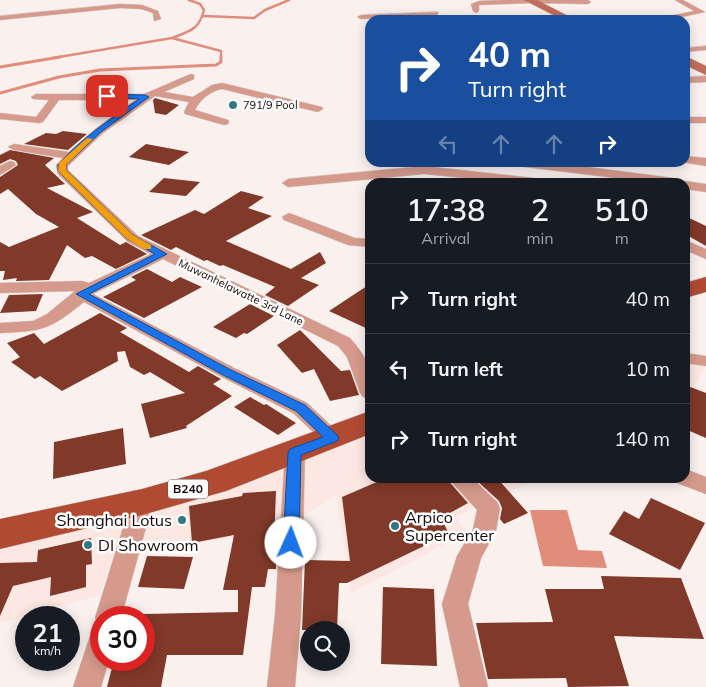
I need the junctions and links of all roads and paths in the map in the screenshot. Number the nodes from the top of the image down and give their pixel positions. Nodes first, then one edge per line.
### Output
1 (678, 0) edge
2 (588, 2) dead end
3 (532, 4) edge
4 (506, 10) dead end
5 (524, 10) dead end
6 (476, 11) dead end
7 (436, 13) edge
8 (398, 15) edge
9 (562, 15) edge
10 (684, 15) edge
11 (361, 17) dead end
12 (365, 17) edge
13 (0, 18) edge
14 (157, 19) dead end
15 (706, 48) edge
16 (690, 50) edge
17 (699, 59) dead end
18 (690, 60) edge
19 (690, 63) edge
20 (706, 71) edge
21 (191, 77) dead end
22 (690, 80) edge
23 (706, 80) edge
24 (149, 95) junction
25 (36, 97) dead end
26 (57, 97) junction
27 (195, 100) junction
28 (318, 108) dead end
29 (0, 116) edge
30 (690, 120) edge
31 (706, 120) edge
32 (224, 122) dead end
33 (14, 146) dead end
34 (71, 156) junction
35 (690, 160) edge
36 (706, 162) edge
37 (555, 167) edge
38 (423, 176) edge
39 (389, 178) edge
40 (460, 178) edge
41 (641, 178) edge
42 (365, 179) edge
43 (288, 184) dead end
44 (690, 186) edge
45 (706, 188) edge
46 (289, 218) dead end
47 (365, 243) edge
48 (690, 247) edge
49 (162, 254) junction
50 (706, 255) edge
51 (706, 284) edge
52 (0, 288) edge
53 (690, 289) edge
54 (86, 291) junction
55 (0, 328) edge
56 (690, 359) edge
57 (706, 361) edge
58 (365, 380) edge
59 (365, 424) edge
60 (332, 438) junction
61 (295, 453) junction
62 (690, 479) edge
63 (464, 483) edge
64 (706, 486) edge
65 (142, 502) junction
66 (0, 534) edge
67 (112, 606) edge
68 (92, 671) edge
69 (87, 687) edge
70 (281, 687) edge
71 (474, 687) edge

1 - 10 street
2 - 3 street
3 - 6 street
3 - 9 street
4 - 5 street
7 - 8 street
11 - 12 street
13 - 14 street
15 - 16 street
17 - 18 street
19 - 20 street
21 - 24 street
22 - 23 street
24 - 26 street
24 - 27 street
24 - 34 street
25 - 26 street
26 - 29 street
27 - 28 street
27 - 32 street
30 - 31 street
33 - 34 street
34 - 49 street, Muwanhelawatte 3rd Lane
35 - 36 street
37 - 41 street
38 - 39 street
38 - 40 street
42 - 43 street
44 - 45 street
46 - 47 street
48 - 50 street
49 - 54 street
49 - 58 street, Muwanhelawatte 3rd Lane
51 - 53 main road
52 - 54 street
54 - 55 street
54 - 60 street
56 - 57 street
59 - 60 main road, B240
60 - 61 main road, B240
61 - 65 main road, B240
61 - 70 street
62 - 64 street
63 - 71 street
65 - 66 main road, B240
65 - 67 street
68 - 69 street

